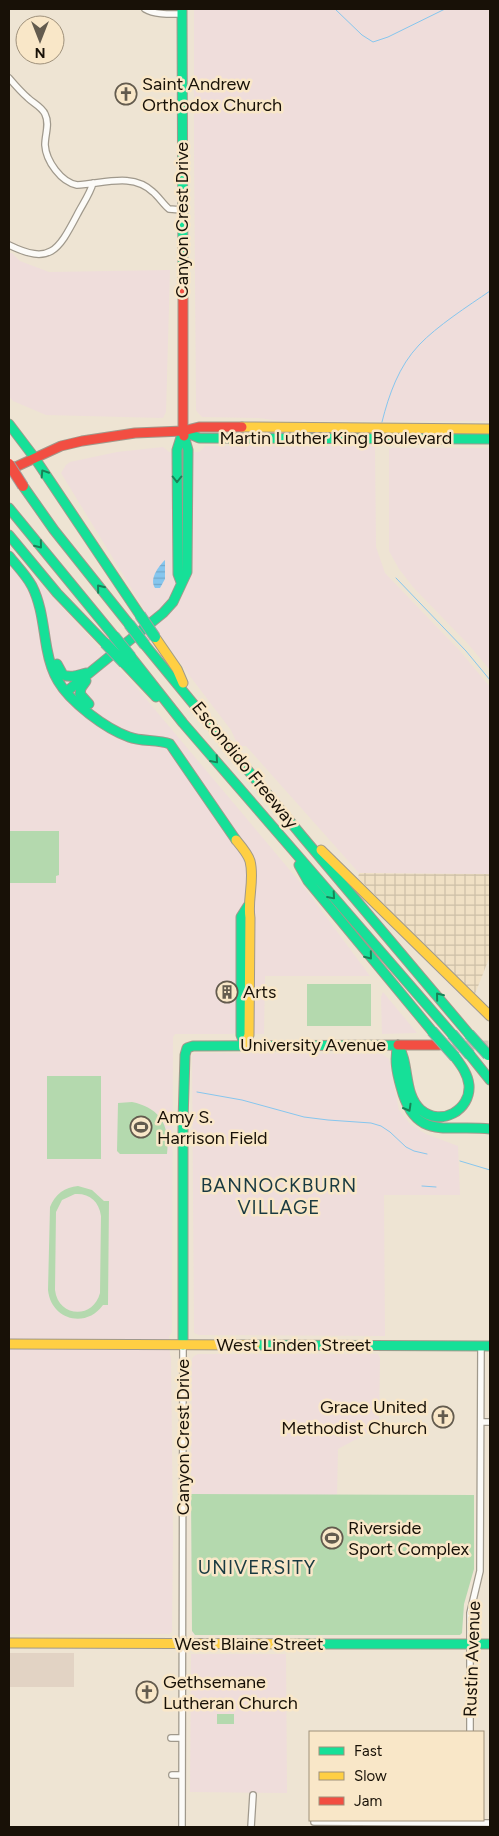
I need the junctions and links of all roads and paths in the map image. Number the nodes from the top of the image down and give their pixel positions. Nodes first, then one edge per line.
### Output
1 (145, 9) edge
2 (182, 11) edge
3 (9, 78) edge
4 (93, 183) junction
5 (182, 210) junction
6 (9, 246) edge
7 (9, 424) edge
8 (490, 429) edge
9 (183, 431) junction
10 (490, 439) edge
11 (34, 457) junction
12 (9, 464) edge
13 (9, 470) edge
14 (9, 508) edge
15 (9, 535) edge
16 (9, 556) edge
17 (45, 637) junction
18 (127, 660) junction
19 (93, 671) junction
20 (66, 692) junction
21 (187, 693) junction
22 (100, 719) junction
23 (302, 836) junction
24 (289, 846) junction
25 (490, 1016) edge
26 (245, 1045) junction
27 (398, 1045) junction
28 (439, 1045) tunnel mouth
29 (187, 1048) joint
30 (489, 1056) edge
31 (490, 1080) edge
32 (490, 1129) edge
33 (9, 1344) edge
34 (183, 1345) junction
35 (486, 1346) edge
36 (481, 1422) junction
37 (490, 1422) edge
38 (9, 1643) edge
39 (183, 1643) junction
40 (470, 1644) junction
41 (490, 1644) edge
42 (470, 1731) edge
43 (171, 1738) dead end
44 (182, 1738) junction
45 (172, 1775) dead end
46 (182, 1775) junction
47 (253, 1795) dead end
48 (314, 1822) dead end
49 (476, 1823) edge
50 (490, 1823) edge
51 (182, 1827) edge
52 (251, 1827) edge

1 - 2 street
2 - 5 main road, Canyon Crest Drive
3 - 4 street
4 - 5 street
4 - 6 street
5 - 9 main road, Canyon Crest Drive
7 - 11 main road
8 - 9 main road, Martin Luther King Boulevard
9 - 10 main road, Martin Luther King Boulevard
9 - 11 main road, Martin Luther King Boulevard
9 - 19 main road, Canyon Crest Drive
11 - 13 main road, Martin Luther King Boulevard
21 -> 11 main road, bridge
21 -> 12 main road, Escondido Freeway, bridge
14 -> 18 main road, Escondido Freeway, bridge
15 - 18 main road, bridge
16 - 17 main road
17 - 19 main road
17 - 20 main road
18 -> 24 main road, Escondido Freeway
19 - 20 main road, Canyon Crest Drive
19 - 22 main road
20 - 22 main road
21 - 23 main road, Escondido Freeway
22 - 26 main road
23 - 25 main road
30 -> 23 main road, Escondido Freeway, bridge
24 -> 27 main road, bridge
24 -> 31 main road, Escondido Freeway, bridge
26 - 27 main road, University Avenue
26 - 29 main road, University Avenue
27 - 28 main road, University Avenue
27 -> 32 main road
29 - 34 main road, Canyon Crest Drive
33 - 34 main road, West Linden Street
34 - 35 main road, West Linden Street
34 - 39 street, Canyon Crest Drive
35 - 36 street, Rustin Avenue
36 - 37 street
36 - 40 street, Rustin Avenue
38 - 39 main road, West Blaine Street
39 - 40 main road, West Blaine Street
39 - 44 street, Canyon Crest Drive
40 - 41 main road, West Blaine Street
40 - 42 street, Rustin Avenue
43 - 44 street
44 - 46 street, Canyon Crest Drive
45 - 46 street
46 - 51 street, Canyon Crest Drive
47 - 52 street
48 - 49 street
49 - 50 street

